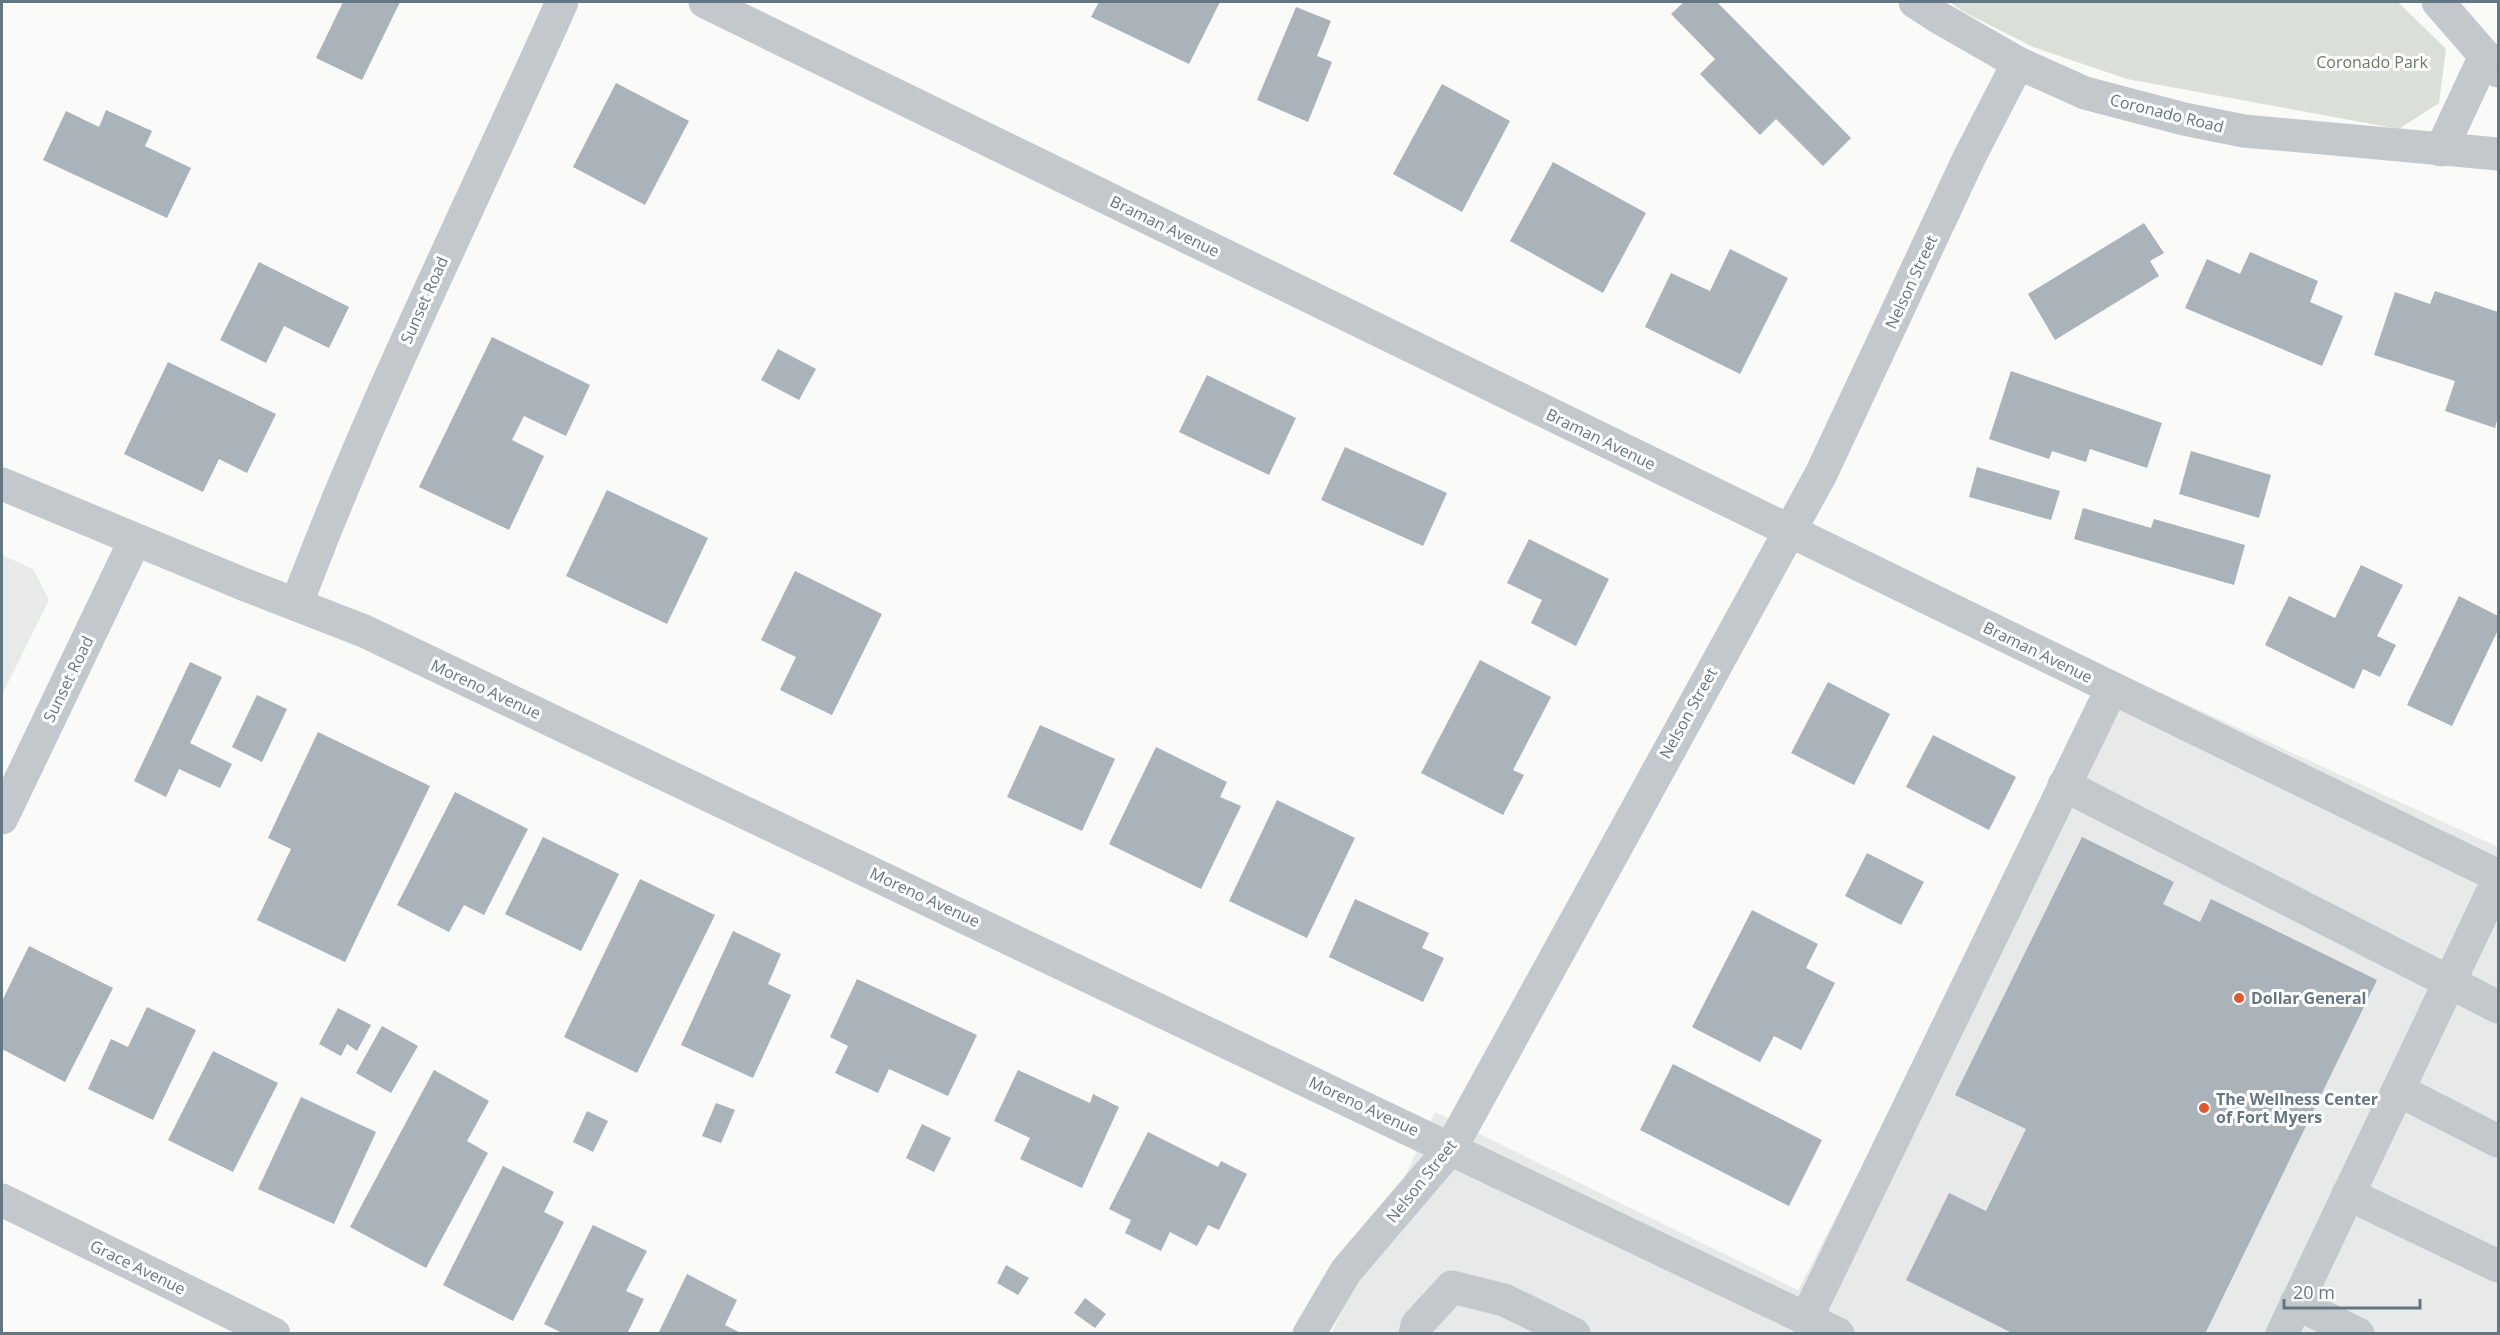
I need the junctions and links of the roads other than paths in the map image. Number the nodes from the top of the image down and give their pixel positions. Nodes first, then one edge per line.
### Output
1 (562, 2) edge
2 (705, 2) edge
3 (1915, 2) edge
4 (2438, 2) edge
5 (2018, 63) junction
6 (2492, 64) edge
7 (2441, 150) junction
8 (2499, 154) edge
9 (2, 484) edge
10 (1790, 531) junction
11 (135, 540) junction
12 (297, 603) junction
13 (2112, 688) junction
14 (2064, 785) junction
15 (2, 818) edge
16 (2499, 878) edge
17 (2450, 982) junction
18 (2499, 1006) edge
19 (2398, 1090) junction
20 (2499, 1141) edge
21 (1451, 1148) junction
22 (2348, 1194) junction
23 (2, 1200) edge
24 (2499, 1266) edge
25 (2296, 1303) junction
26 (1806, 1318) junction
27 (274, 1334) edge
28 (1309, 1334) edge
29 (1415, 1334) edge
30 (1574, 1334) edge
31 (1838, 1334) edge
32 (2282, 1334) edge
33 (2358, 1334) edge

1 - 12 street, Sunset Road
2 - 10 street, Braman Avenue
3 - 5 street, Coronado Road
4 - 6 street
5 - 7 street, Coronado Road
5 - 10 street, Nelson Street
6 - 7 street
7 - 8 street, Coronado Road
9 - 11 street, Moreno Avenue
10 - 13 street, Braman Avenue
10 - 21 street, Nelson Street
11 - 12 street, Moreno Avenue
11 - 15 street, Sunset Road
12 - 21 street, Moreno Avenue
13 - 14 street
13 - 16 street, Braman Avenue
14 - 17 street
14 - 26 street
16 - 17 street
17 - 18 street
17 - 19 street
19 - 20 street
19 - 22 street
21 - 26 street, Moreno Avenue
21 - 28 street, Nelson Street
22 - 24 street
22 - 25 street
23 - 27 street, Grace Avenue
25 - 32 street
25 - 33 street
26 - 31 street, Moreno Avenue
29 - 30 street

